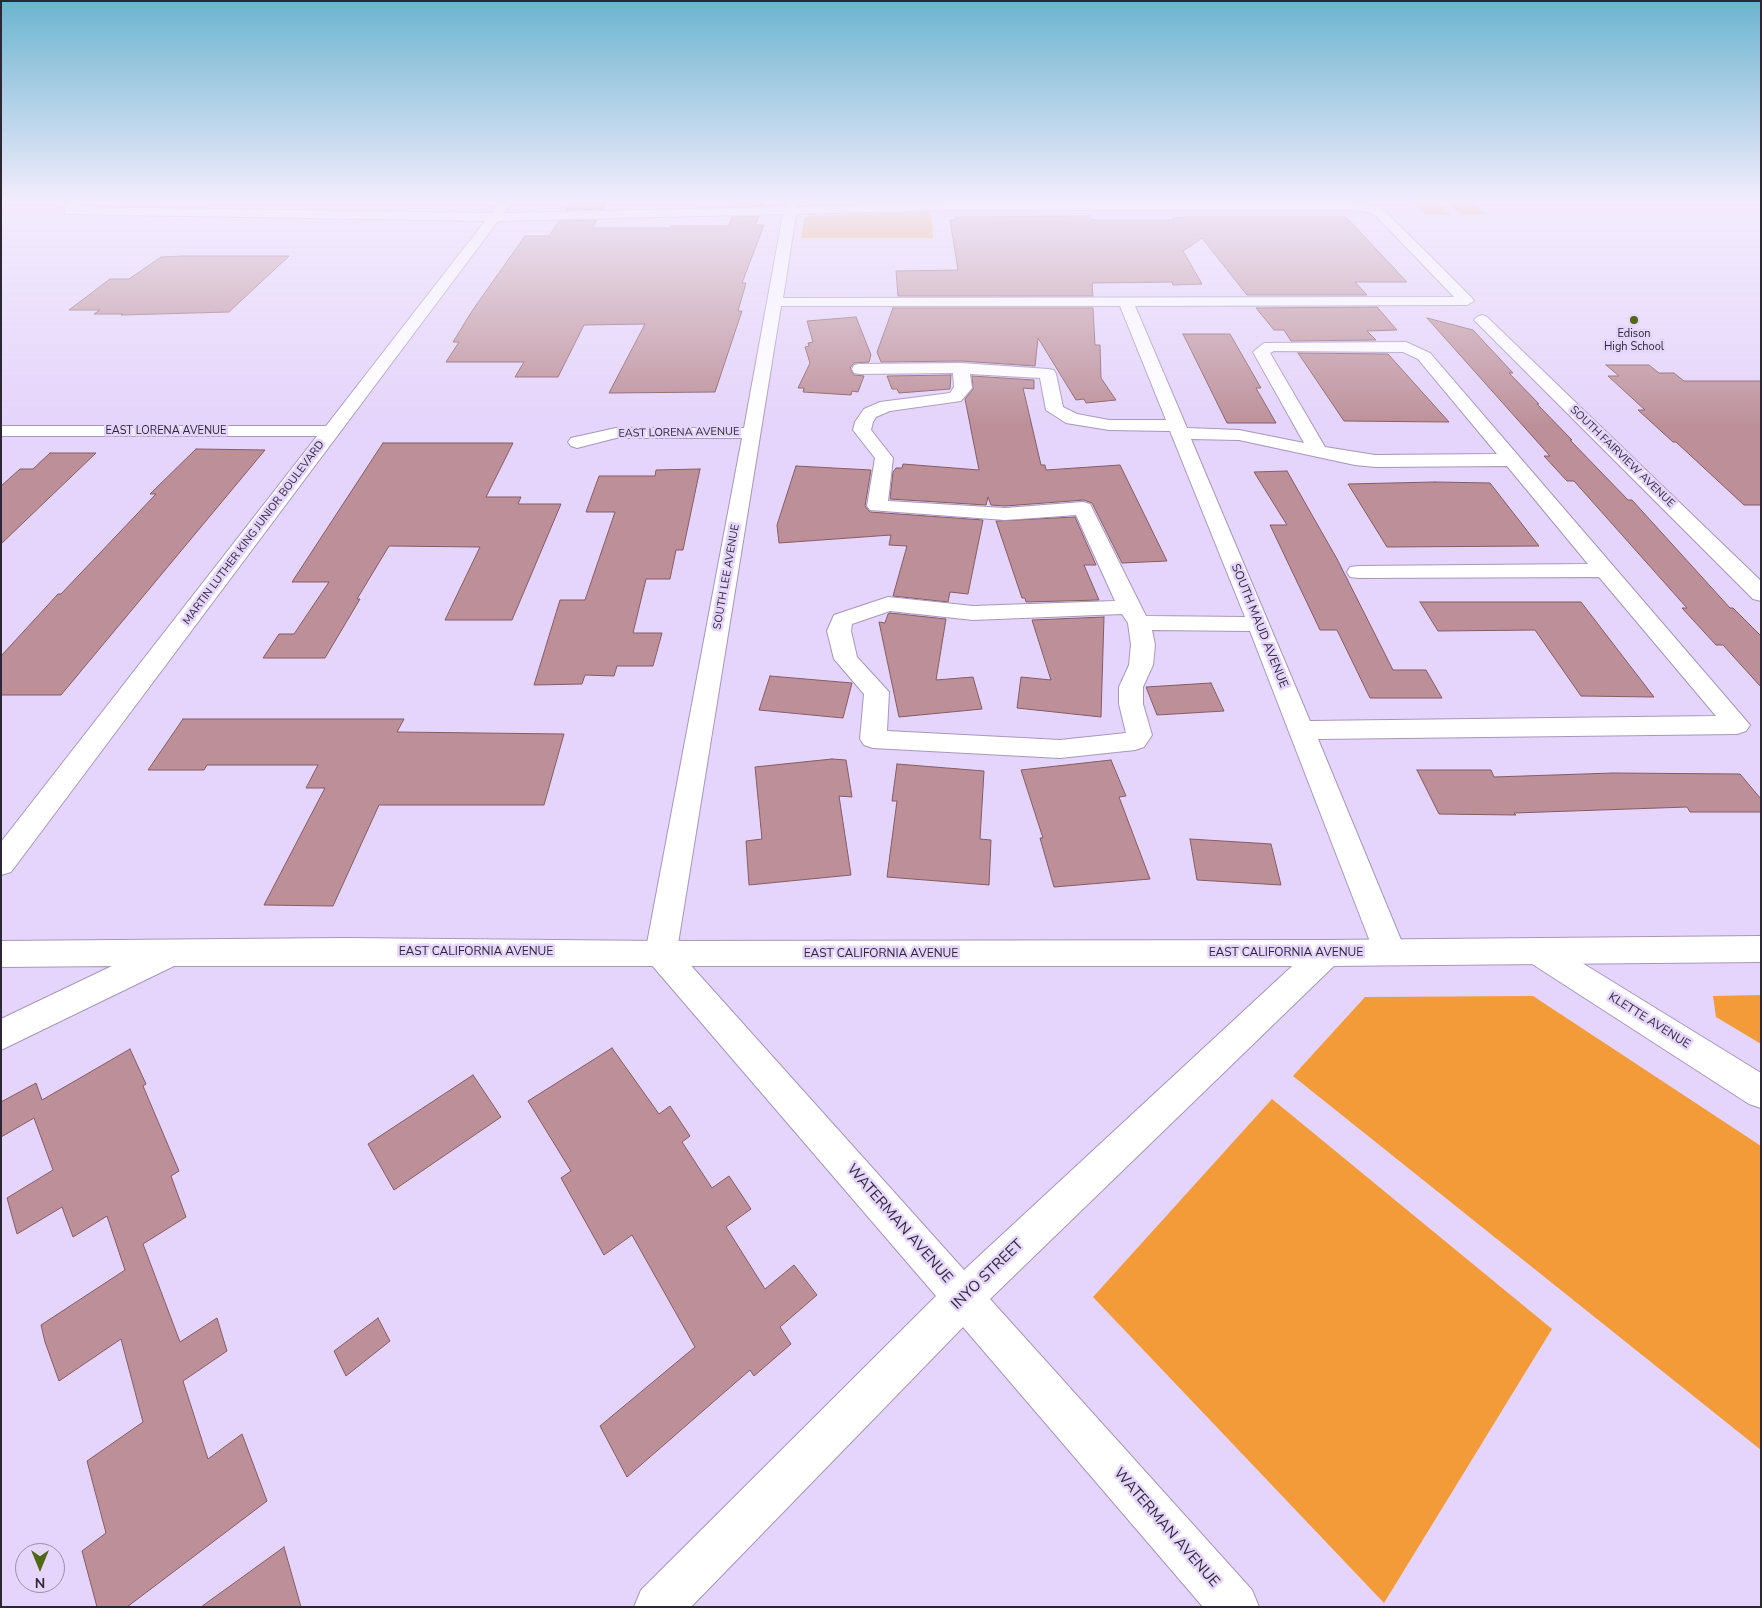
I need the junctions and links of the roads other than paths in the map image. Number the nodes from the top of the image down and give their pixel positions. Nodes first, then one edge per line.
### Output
1 (449, 276) edge
2 (780, 276) edge
3 (1442, 276) edge
4 (1125, 301) junction
5 (775, 302) junction
6 (1482, 320) dead end
7 (961, 368) junction
8 (860, 369) dead end
9 (1177, 430) junction
10 (331, 431) junction
11 (752, 433) junction
12 (4, 434) edge
13 (577, 442) dead end
14 (1318, 451) junction
15 (1512, 460) junction
16 (1606, 570) junction
17 (1358, 572) dead end
18 (1761, 594) edge
19 (1134, 615) junction
20 (1259, 624) junction
21 (1301, 730) junction
22 (1, 864) edge
23 (1761, 949) edge
24 (1538, 951) junction
25 (1390, 952) junction
26 (170, 953) junction
27 (1327, 953) junction
28 (1, 954) edge
29 (661, 954) junction
30 (1, 1035) edge
31 (1761, 1092) edge
32 (964, 1298) junction
33 (658, 1607) edge
34 (1235, 1607) edge

1 - 10 street, MARTIN LUTHER KING JUNIOR BOULEVARD
2 - 5 street, SOUTH LEE AVENUE
3 - 4 street
4 - 5 street
4 - 9 street, SOUTH MAUD AVENUE
5 - 11 street, SOUTH LEE AVENUE
6 - 18 street, SOUTH FAIRVIEW AVENUE
7 - 8 street
7 - 9 street
7 - 19 street
9 - 14 street
9 - 20 street, SOUTH MAUD AVENUE
10 - 12 street, EAST LORENA AVENUE
10 - 22 street, MARTIN LUTHER KING JUNIOR BOULEVARD
11 - 13 street, EAST LORENA AVENUE
11 - 29 street, SOUTH LEE AVENUE
14 - 15 street
14 - 15 street
15 - 16 street
16 - 17 street
16 - 21 street
19 - 19 street
19 - 20 street
20 - 21 street, SOUTH MAUD AVENUE
21 - 25 street, SOUTH MAUD AVENUE
23 - 24 street, EAST CALIFORNIA AVENUE
24 - 25 street, EAST CALIFORNIA AVENUE
24 - 31 street, KLETTE AVENUE
25 - 27 street, EAST CALIFORNIA AVENUE
26 - 28 street, EAST CALIFORNIA AVENUE
26 - 29 street, EAST CALIFORNIA AVENUE
26 - 30 street
27 - 29 street, EAST CALIFORNIA AVENUE
27 - 32 street, INYO STREET
29 - 32 street, WATERMAN AVENUE
32 - 33 street, INYO STREET
32 - 34 street, WATERMAN AVENUE

